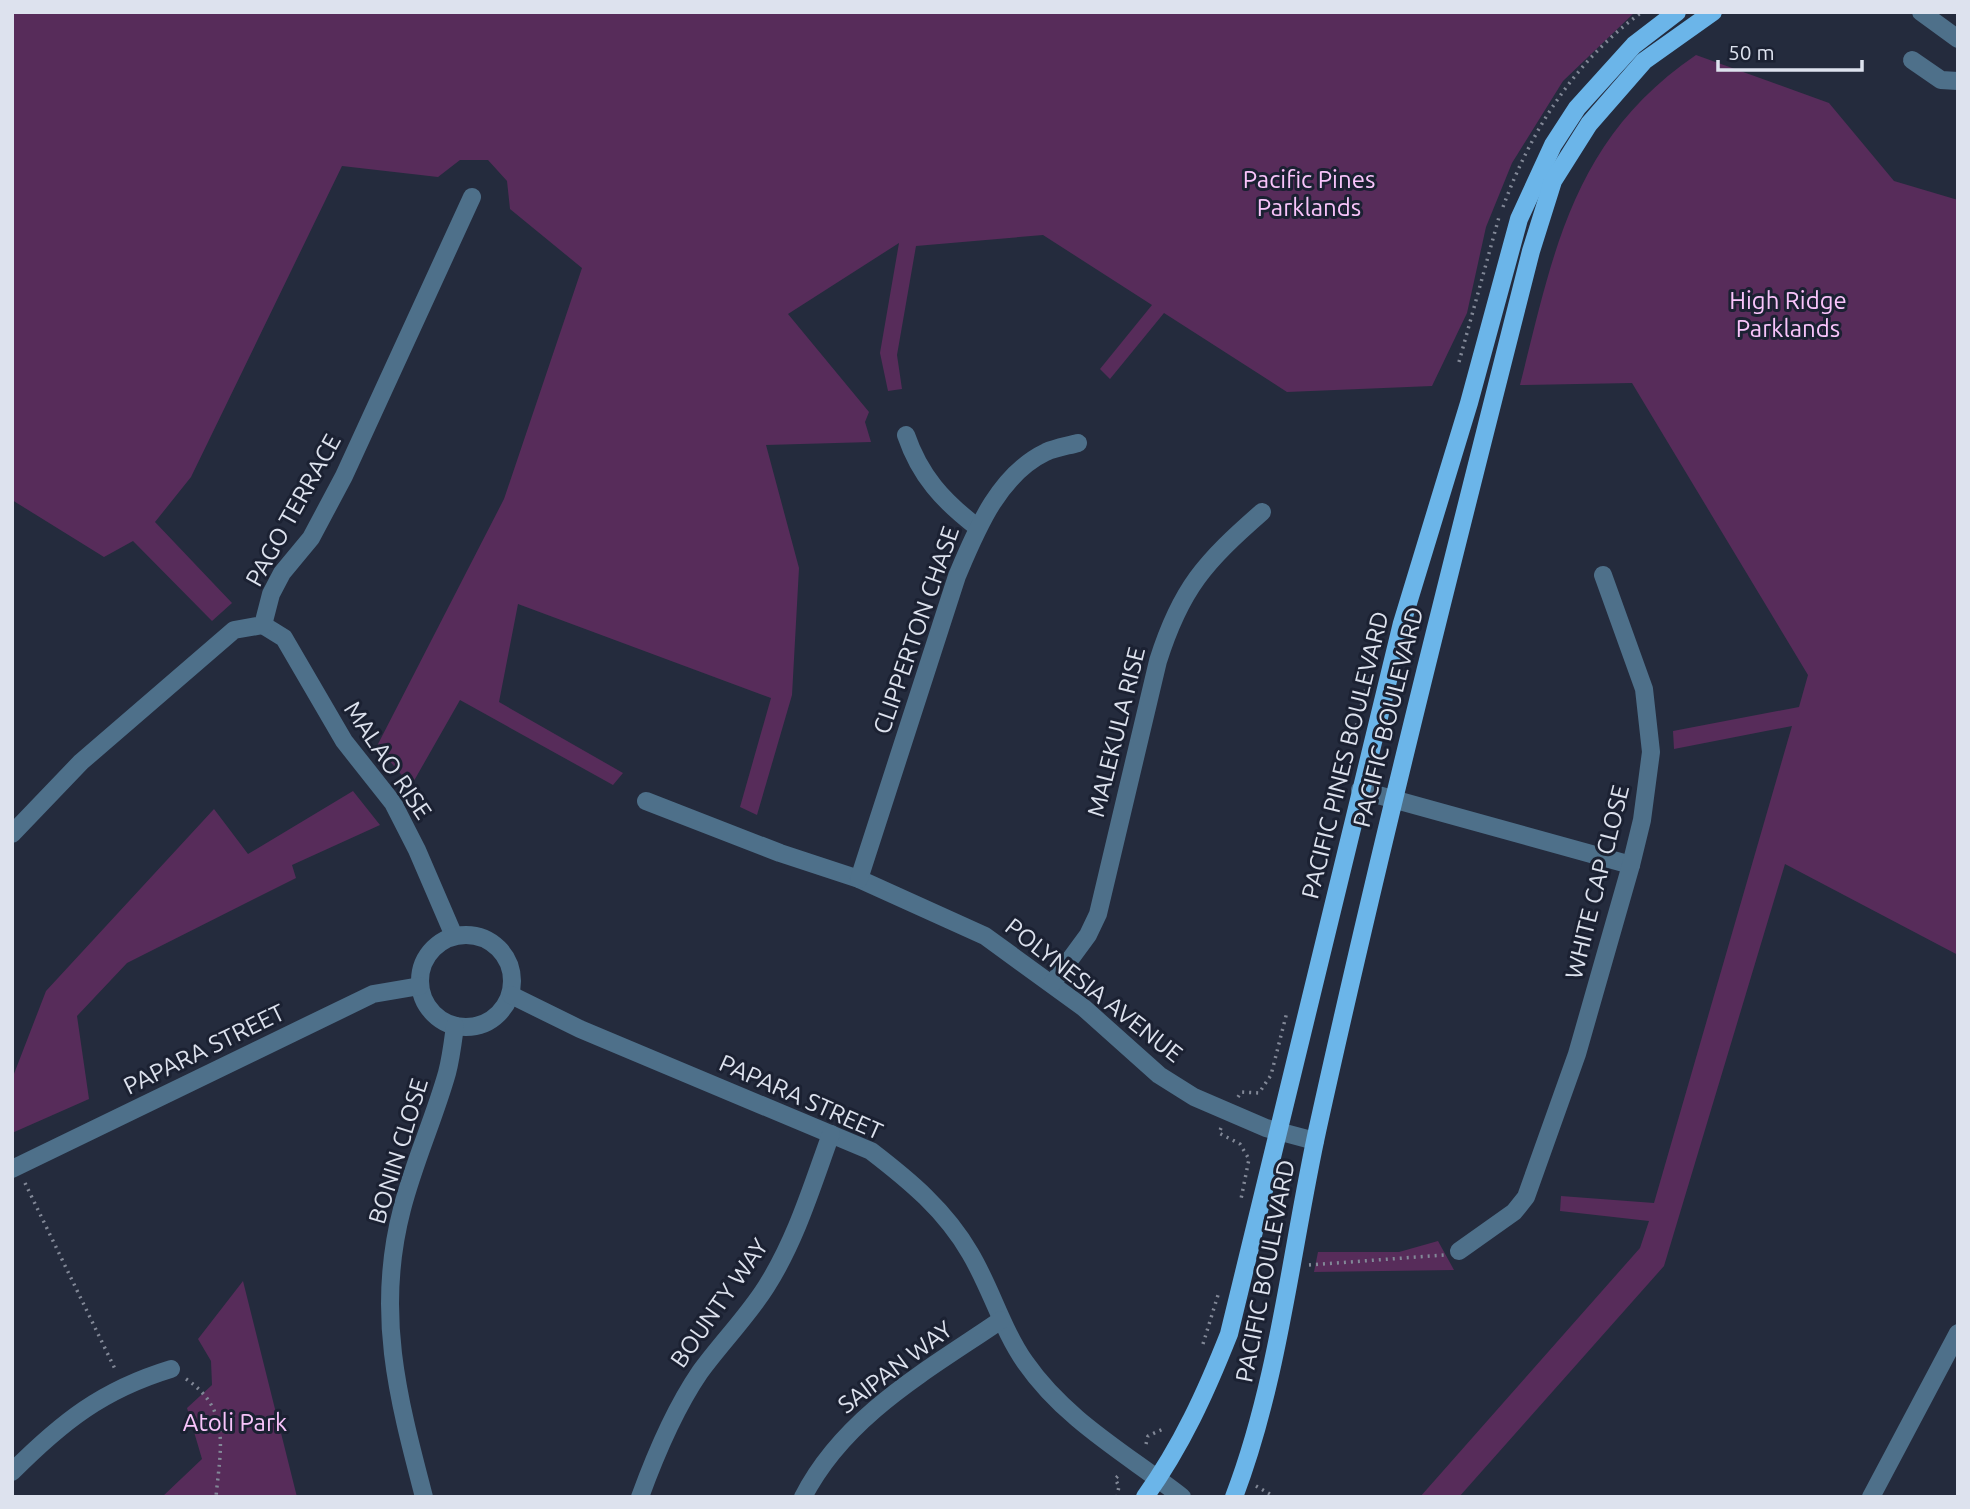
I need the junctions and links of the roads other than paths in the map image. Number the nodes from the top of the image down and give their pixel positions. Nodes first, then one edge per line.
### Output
1 (1677, 12) edge
2 (1713, 12) edge
3 (1921, 12) edge
4 (1958, 39) edge
5 (1912, 60) dead end
6 (1958, 81) edge
7 (472, 197) dead end
8 (906, 435) dead end
9 (1077, 443) dead end
10 (1262, 512) dead end
11 (977, 527) junction
12 (1603, 575) dead end
13 (263, 625) junction
14 (1360, 790) junction
15 (1393, 800) junction
16 (646, 801) dead end
17 (12, 834) edge
18 (1632, 865) junction
19 (859, 879) junction
20 (454, 936) junction
21 (1052, 984) junction
22 (420, 986) junction
23 (510, 995) junction
24 (455, 1026) junction
25 (1280, 1132) junction
26 (831, 1134) junction
27 (1315, 1141) junction
28 (15, 1168) edge
29 (1460, 1251) road end
30 (1002, 1320) junction
31 (1958, 1333) edge
32 (171, 1369) road end
33 (12, 1472) edge
34 (1158, 1478) junction
35 (424, 1497) edge
36 (640, 1497) edge
37 (803, 1497) edge
38 (1145, 1497) edge
39 (1182, 1497) edge
40 (1234, 1497) edge
41 (1871, 1497) edge

1 - 14 main road, PACIFIC PINES BOULEVARD
2 - 15 main road, PACIFIC BOULEVARD
3 - 4 street
5 - 6 street
7 - 13 street, PAGO TERRACE
8 - 11 street
9 - 11 street, CLIPPERTON CHASE
10 - 21 street, MALEKULA RISE
11 - 19 street, CLIPPERTON CHASE
12 - 18 street, WHITE CAP CLOSE
13 - 17 street, PAGO TERRACE
13 - 20 street, MALAO RISE
14 - 15 street
14 - 25 main road, PACIFIC PINES BOULEVARD
15 - 18 street
15 - 27 main road, PACIFIC BOULEVARD
16 - 19 street, POLYNESIA AVENUE
18 - 29 street, WHITE CAP CLOSE
19 - 21 street, POLYNESIA AVENUE
20 - 22 street
20 - 23 street
21 - 25 street, POLYNESIA AVENUE
22 - 24 street
22 - 28 street, PAPARA STREET
23 - 24 street
23 - 26 street, PAPARA STREET
24 - 35 street, BONIN CLOSE
25 - 27 street, POLYNESIA AVENUE
25 - 34 main road, PACIFIC PINES BOULEVARD
26 - 30 street, PAPARA STREET
26 - 36 street, BOUNTY WAY
27 - 40 main road, PACIFIC BOULEVARD
30 - 34 street, PAPARA STREET
30 - 37 street, SAIPAN WAY
31 - 41 street
32 - 33 street
34 - 38 main road, PACIFIC PINES BOULEVARD
34 - 39 street, PAPARA STREET

